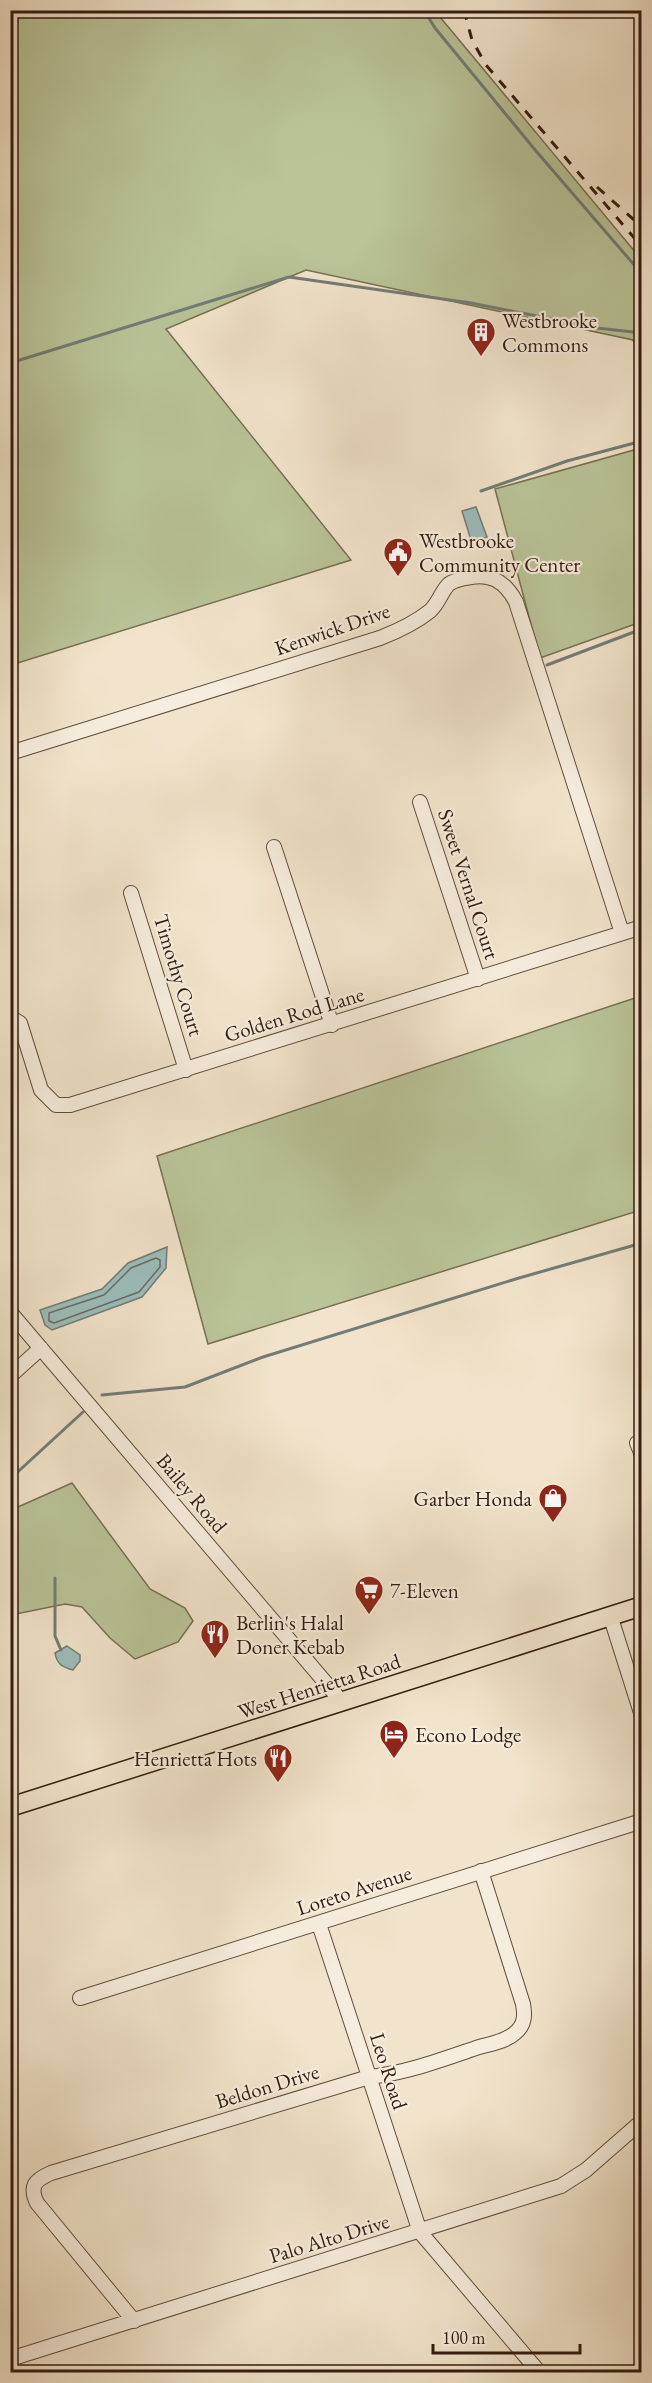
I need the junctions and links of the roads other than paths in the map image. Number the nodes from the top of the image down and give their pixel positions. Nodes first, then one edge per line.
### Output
1 (10, 753) edge
2 (420, 802) dead end
3 (274, 847) dead end
4 (131, 893) dead end
5 (642, 927) edge
6 (622, 933) junction
7 (478, 979) junction
8 (10, 1017) edge
9 (332, 1025) junction
10 (186, 1070) junction
11 (10, 1312) edge
12 (41, 1348) junction
13 (10, 1376) edge
14 (642, 1606) edge
15 (610, 1616) junction
16 (342, 1702) junction
17 (642, 1716) edge
18 (10, 1808) edge
19 (642, 1821) edge
20 (481, 1871) junction
21 (319, 1924) junction
22 (80, 1998) dead end
23 (369, 2077) junction
24 (642, 2121) edge
25 (420, 2232) junction
26 (134, 2321) junction
27 (10, 2359) edge
28 (539, 2373) edge

1 - 6 street, Kenwick Drive
2 - 7 street, Sweet Vernal Court
3 - 9 street
4 - 10 street, Timothy Court
5 - 6 street, Golden Rod Lane
6 - 7 street, Golden Rod Lane
7 - 9 street, Golden Rod Lane
8 - 10 street, Golden Rod Lane
9 - 10 street, Golden Rod Lane
11 - 12 street, Bailey Road
12 - 13 street
12 - 16 street, Bailey Road
14 - 15 main road, West Henrietta Road
15 - 16 main road, West Henrietta Road
15 - 17 street
16 - 18 main road, West Henrietta Road
19 - 20 street, Loreto Avenue
20 - 21 street, Loreto Avenue
20 - 23 street, Beldon Drive
21 - 22 street, Loreto Avenue
21 - 23 street, Leo Road
23 - 25 street, Leo Road
23 - 26 street, Beldon Drive
24 - 25 street, Palo Alto Drive
25 - 26 street, Palo Alto Drive
25 - 28 street
26 - 27 street, Palo Alto Drive

